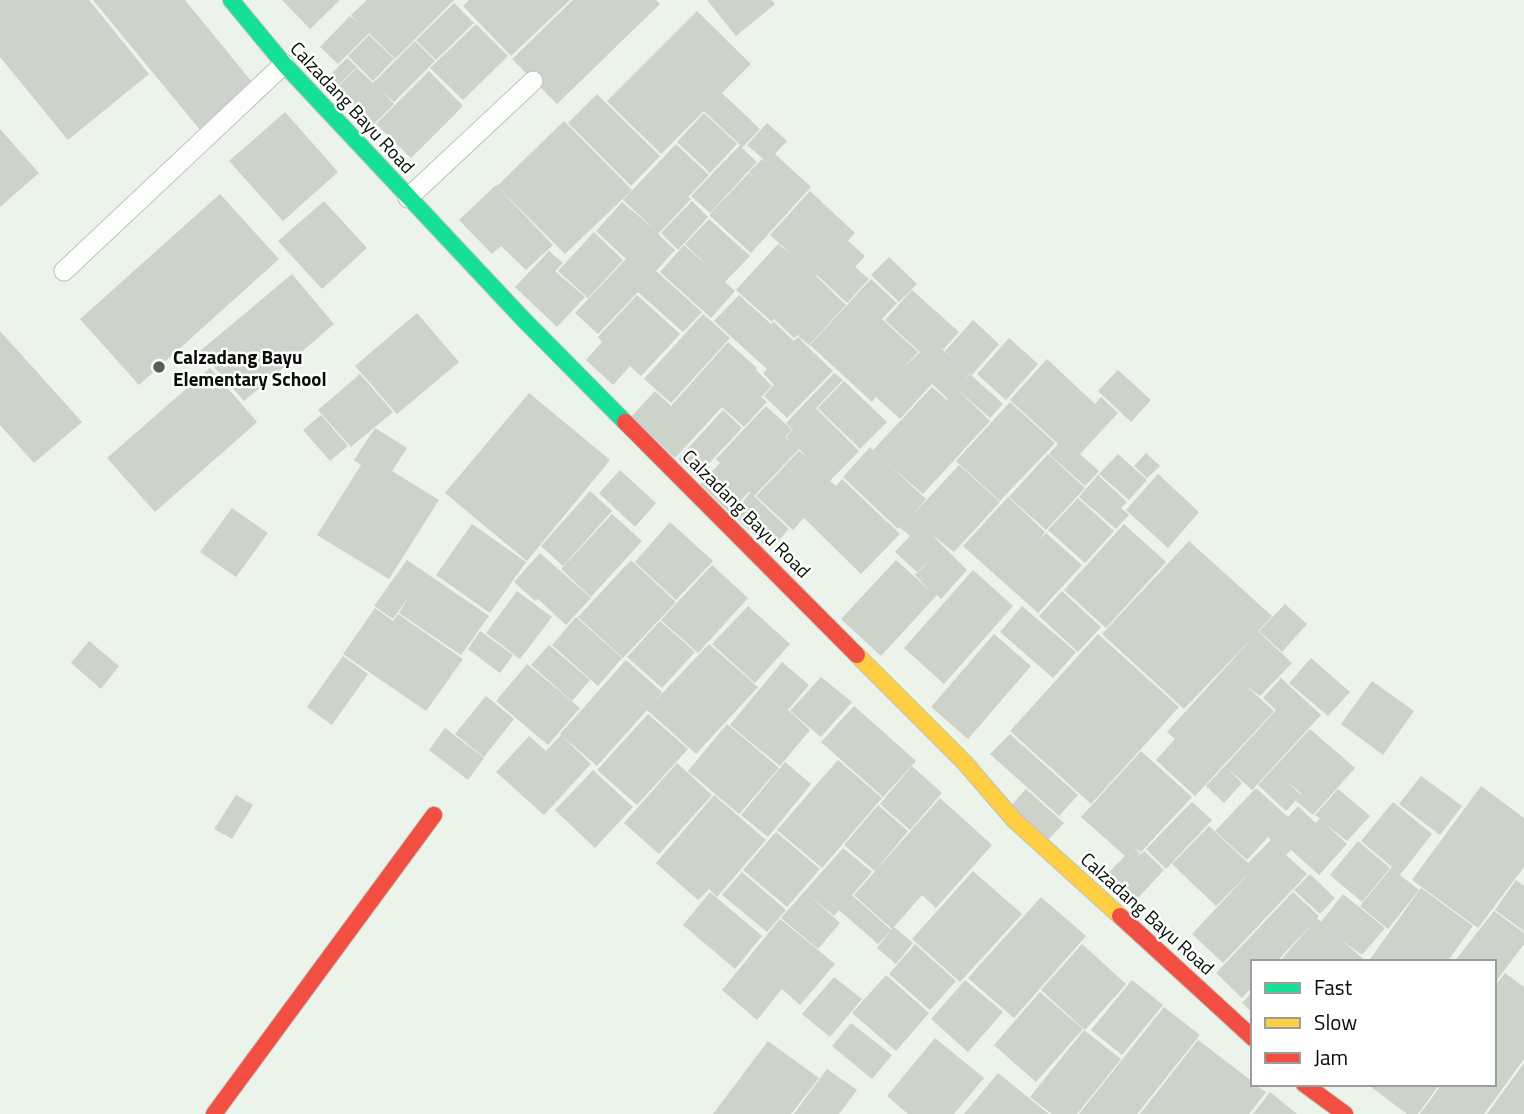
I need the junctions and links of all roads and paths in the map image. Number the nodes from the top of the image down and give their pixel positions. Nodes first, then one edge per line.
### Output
1 (231, 0) edge
2 (284, 64) junction
3 (533, 81) dead end
4 (408, 198) junction
5 (64, 271) dead end
6 (434, 815) dead end
7 (1251, 1036) edge
8 (1307, 1086) edge
9 (214, 1114) edge
10 (1345, 1114) edge

1 - 2 street, Calzadang Bayu Road
2 - 4 street, Calzadang Bayu Road
2 - 5 lane
3 - 4 lane
4 - 7 street, Calzadang Bayu Road
6 - 9 street
8 - 10 street

